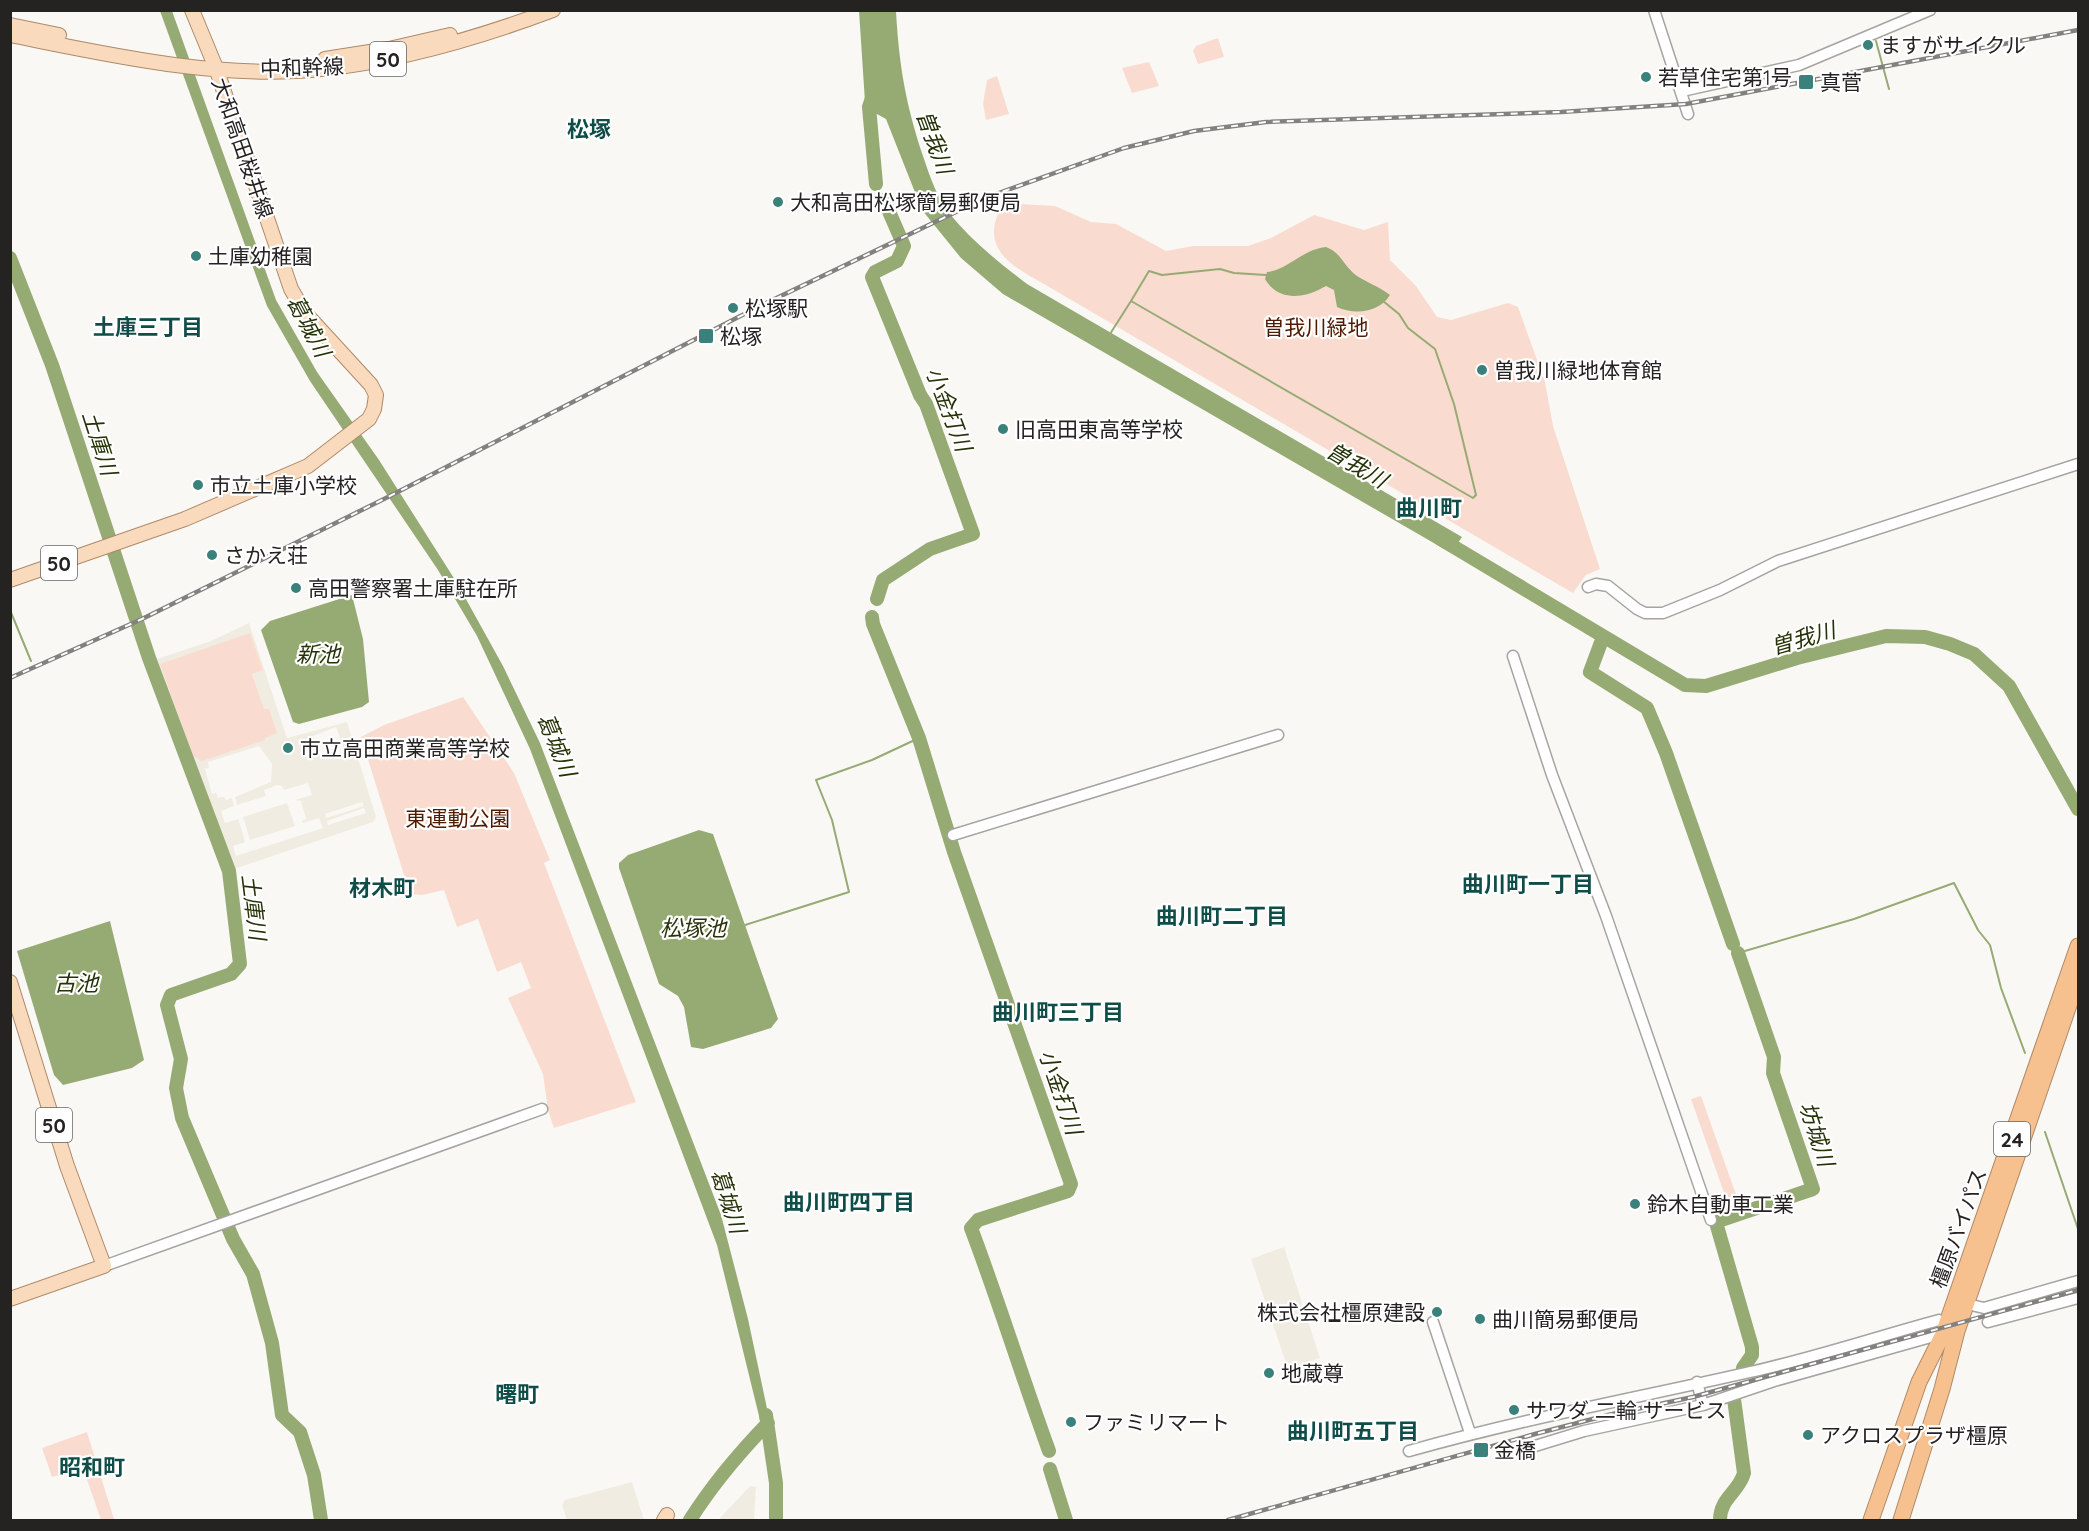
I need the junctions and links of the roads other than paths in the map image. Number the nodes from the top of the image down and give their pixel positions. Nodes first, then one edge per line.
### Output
1 (192, 10) edge
2 (526, 10) edge
3 (554, 10) edge
4 (1654, 10) edge
5 (1930, 10) edge
6 (10, 25) edge
7 (10, 35) edge
8 (164, 59) junction
9 (214, 63) junction
10 (1682, 91) junction
11 (1688, 114) dead end
12 (2079, 464) edge
13 (10, 580) edge
14 (1588, 587) dead end
15 (1513, 656) dead end
16 (1278, 735) dead end
17 (953, 835) dead end
18 (2077, 951) edge
19 (2079, 979) edge
20 (10, 982) edge
21 (542, 1109) dead end
22 (1711, 1220) dead end
23 (104, 1266) junction
24 (2079, 1281) edge
25 (2079, 1298) edge
26 (10, 1299) edge
27 (1967, 1304) junction
28 (1433, 1322) dead end
29 (1988, 1322) dead end
30 (1946, 1328) junction
31 (1697, 1382) junction
32 (1703, 1405) junction
33 (1470, 1433) junction
34 (1534, 1446) dead end
35 (1409, 1450) dead end
36 (1871, 1521) edge
37 (1900, 1521) edge

1 - 9 main road
2 - 9 main road, 中和幹線 / 50
3 - 9 main road, 中和幹線 / 50
4 - 10 street
5 - 10 street
6 - 8 main road, 中和幹線
7 - 8 main road, 中和幹線
8 - 9 main road, 中和幹線 / 50
9 - 13 main road, 大和高田桜井線 / 50
10 - 11 street
12 - 14 street
15 - 22 street
16 - 17 street
18 - 30 highway, 橿原バイパス / 24
19 - 27 highway, 橿原バイパス / 24
20 - 23 main road, 50
21 - 23 street
23 - 26 main road
24 - 27 street
25 - 29 street
27 - 30 highway, 橿原バイパス / 24
28 - 33 street
30 - 31 street
30 - 32 street
30 - 36 highway, 橿原バイパス / 24
30 - 37 highway, 橿原バイパス / 24
31 - 32 street
31 - 33 street
32 - 34 street
33 - 35 street

